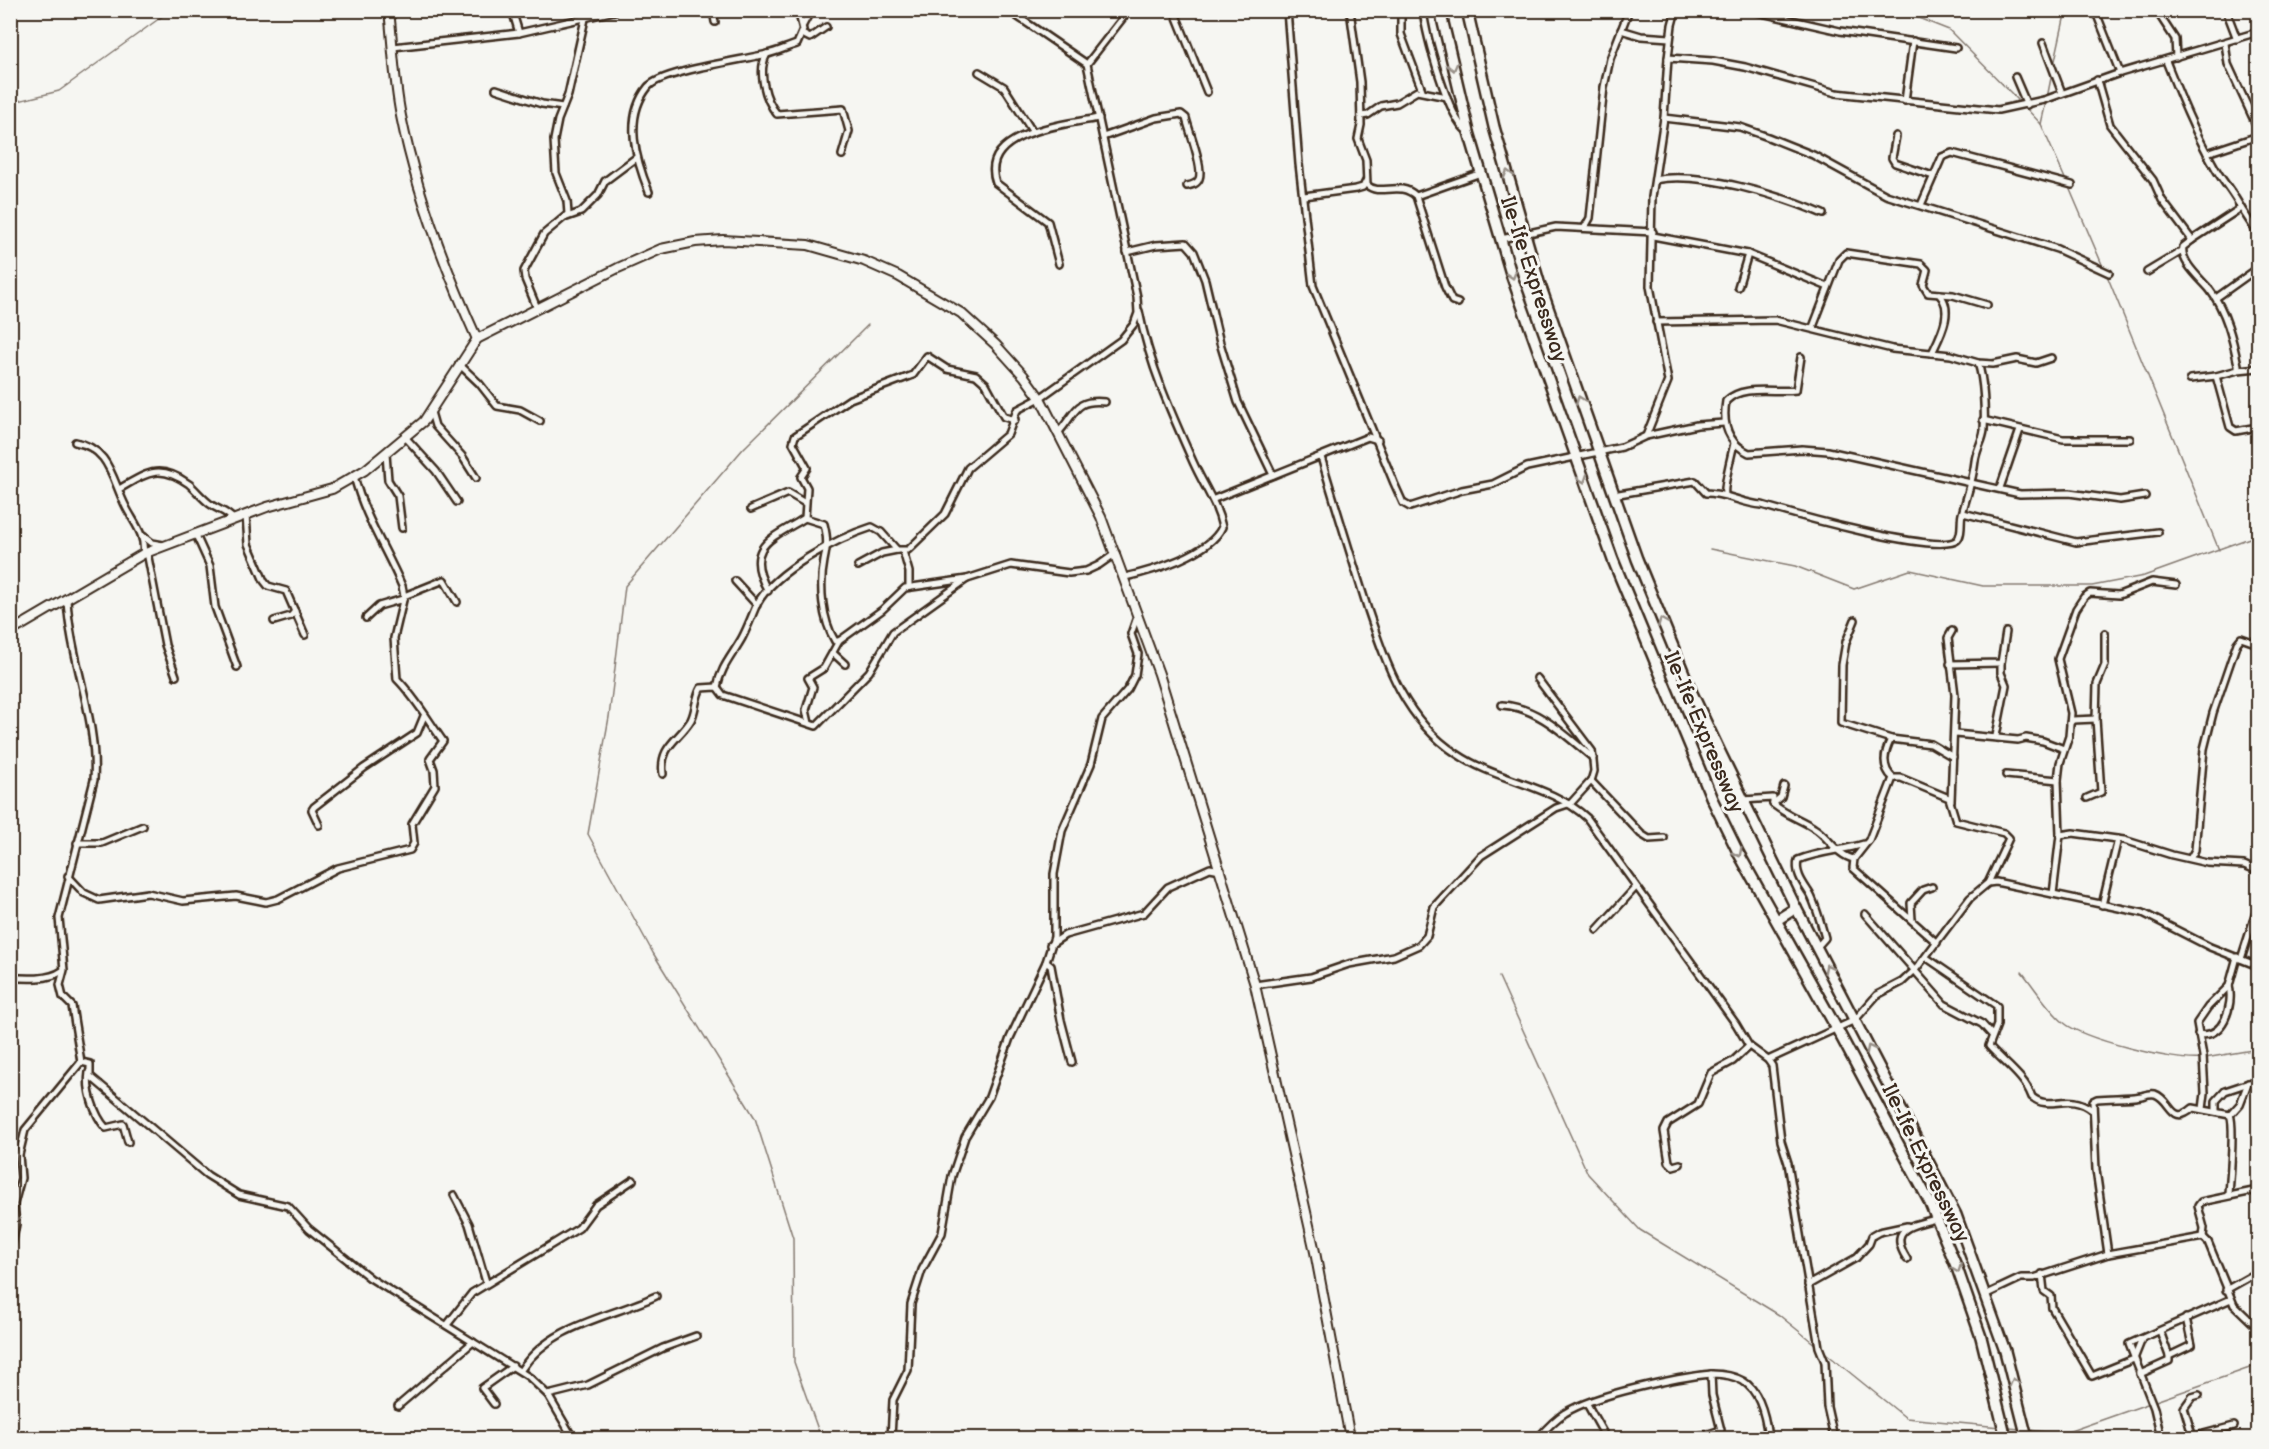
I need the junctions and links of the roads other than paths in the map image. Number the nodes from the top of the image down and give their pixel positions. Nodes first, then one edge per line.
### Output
1 (388, 10) edge
2 (512, 10) edge
3 (619, 10) edge
4 (713, 10) edge
5 (798, 10) edge
6 (811, 10) edge
7 (1008, 10) edge
8 (1174, 10) edge
9 (1287, 10) edge
10 (1350, 10) edge
11 (1401, 10) edge
12 (1423, 10) edge
13 (1440, 10) edge
14 (1467, 10) edge
15 (1629, 10) edge
16 (1676, 10) edge
17 (1748, 10) edge
18 (2095, 10) edge
19 (2156, 10) edge
20 (2226, 10) edge
21 (1128, 11) edge
22 (585, 19) junction
23 (715, 22) dead end
24 (803, 26) junction
25 (826, 27) dead end
26 (1621, 30) junction
27 (2259, 32) edge
28 (519, 33) junction
29 (802, 34) junction
30 (1671, 38) junction
31 (2236, 39) junction
32 (1913, 41) junction
33 (2043, 43) dead end
34 (2225, 43) junction
35 (393, 47) junction
36 (1956, 48) dead end
37 (767, 54) junction
38 (2176, 57) junction
39 (1668, 58) junction
40 (2166, 61) junction
41 (1087, 64) junction
42 (979, 72) dead end
43 (2120, 73) junction
44 (2014, 77) dead end
45 (2097, 80) junction
46 (1444, 86) junction
47 (496, 88) dead end
48 (1422, 90) junction
49 (1207, 92) dead end
50 (1434, 92) junction
51 (2062, 93) junction
52 (1447, 97) junction
53 (1905, 101) junction
54 (2027, 105) junction
55 (564, 107) junction
56 (1361, 116) junction
57 (1099, 118) junction
58 (1664, 118) junction
59 (2259, 129) edge
60 (1032, 131) junction
61 (1469, 132) junction
62 (1896, 136) dead end
63 (2259, 136) edge
64 (1103, 137) junction
65 (2207, 153) junction
66 (842, 155) dead end
67 (637, 157) junction
68 (1481, 173) junction
69 (1933, 176) junction
70 (1655, 180) junction
71 (1366, 181) junction
72 (2073, 185) dead end
73 (1187, 186) dead end
74 (649, 192) dead end
75 (1304, 196) junction
76 (1416, 196) junction
77 (1921, 205) junction
78 (2241, 208) junction
79 (1823, 214) dead end
80 (566, 218) junction
81 (1585, 227) junction
82 (1524, 232) junction
83 (1653, 234) junction
84 (2259, 234) edge
85 (1501, 239) junction
86 (2192, 240) junction
87 (2182, 251) junction
88 (1127, 252) junction
89 (1748, 255) junction
90 (1059, 264) dead end
91 (2259, 268) edge
92 (2147, 272) dead end
93 (2109, 273) dead end
94 (1828, 286) junction
95 (1738, 287) dead end
96 (1939, 294) junction
97 (1137, 297) junction
98 (2216, 298) junction
99 (1458, 303) dead end
100 (1987, 305) dead end
101 (537, 308) junction
102 (1656, 322) junction
103 (1813, 327) junction
104 (477, 339) junction
105 (1932, 353) junction
106 (1801, 357) dead end
107 (2051, 358) dead end
108 (1978, 363) junction
109 (459, 364) junction
110 (2259, 368) edge
111 (2238, 370) junction
112 (2216, 376) junction
113 (2190, 379) dead end
114 (1040, 398) junction
115 (1105, 402) dead end
116 (431, 412) junction
117 (1015, 420) junction
118 (1983, 420) junction
119 (540, 421) dead end
120 (1724, 423) junction
121 (2259, 427) edge
122 (1372, 428) junction
123 (2020, 430) junction
124 (1058, 433) junction
125 (1646, 436) junction
126 (1368, 437) junction
127 (406, 438) junction
128 (2130, 439) dead end
129 (1378, 440) junction
130 (75, 442) dead end
131 (1734, 444) junction
132 (1597, 452) junction
133 (386, 454) junction
134 (1575, 456) junction
135 (1321, 457) junction
136 (1273, 475) junction
137 (354, 476) junction
138 (476, 478) dead end
139 (1973, 482) junction
140 (2000, 488) junction
141 (120, 489) junction
142 (1725, 494) junction
143 (1613, 495) junction
144 (2145, 496) dead end
145 (1214, 499) junction
146 (457, 502) dead end
147 (805, 503) junction
148 (752, 509) dead end
149 (1962, 513) junction
150 (246, 515) junction
151 (805, 518) junction
152 (233, 519) junction
153 (402, 528) dead end
154 (2158, 532) dead end
155 (195, 533) junction
156 (143, 536) junction
157 (163, 545) junction
158 (829, 545) junction
159 (900, 550) junction
160 (1116, 552) junction
161 (145, 553) junction
162 (858, 566) dead end
163 (1125, 577) junction
164 (967, 579) junction
165 (735, 581) dead end
166 (2176, 585) dead end
167 (909, 587) junction
168 (768, 591) junction
169 (403, 597) junction
170 (67, 599) junction
171 (457, 602) dead end
172 (757, 605) junction
173 (295, 611) junction
174 (1138, 614) junction
175 (366, 618) dead end
176 (1854, 620) dead end
177 (274, 621) dead end
178 (1952, 631) dead end
179 (10, 632) edge
180 (2007, 632) dead end
181 (2105, 633) dead end
182 (305, 635) dead end
183 (839, 641) junction
184 (2259, 644) edge
185 (833, 653) junction
186 (2001, 663) junction
187 (845, 664) dead end
188 (1950, 664) junction
189 (237, 667) dead end
190 (176, 676) dead end
191 (1537, 678) dead end
192 (717, 687) junction
193 (1502, 705) dead end
194 (424, 716) junction
195 (2096, 719) junction
196 (809, 723) junction
197 (2070, 723) junction
198 (1955, 734) junction
199 (1996, 736) junction
200 (1891, 739) junction
201 (2064, 749) junction
202 (1953, 757) junction
203 (1595, 759) junction
204 (663, 774) dead end
205 (2006, 775) dead end
206 (1893, 778) junction
207 (2058, 780) junction
208 (1591, 781) junction
209 (1784, 786) dead end
210 (2087, 798) dead end
211 (1743, 800) junction
212 (1951, 802) junction
213 (1571, 803) junction
214 (1773, 804) junction
215 (319, 825) dead end
216 (143, 826) dead end
217 (2060, 835) junction
218 (1664, 838) dead end
219 (2118, 839) junction
220 (1869, 840) junction
221 (77, 843) junction
222 (1838, 850) junction
223 (2191, 857) junction
224 (1854, 859) junction
225 (1221, 870) junction
226 (1994, 871) junction
227 (2259, 871) edge
228 (68, 876) junction
229 (1996, 882) junction
230 (1988, 883) junction
231 (1636, 887) junction
232 (1932, 887) dead end
233 (2053, 894) junction
234 (2102, 905) junction
235 (2259, 906) edge
236 (1796, 908) junction
237 (1865, 914) dead end
238 (1777, 920) junction
239 (1912, 921) junction
240 (1597, 930) dead end
241 (1937, 943) junction
242 (1050, 945) junction
243 (1817, 947) junction
244 (1927, 958) junction
245 (2239, 958) junction
246 (1046, 962) junction
247 (2259, 966) edge
248 (1916, 969) junction
249 (64, 970) junction
250 (10, 977) edge
251 (1255, 985) junction
252 (2229, 986) junction
253 (1855, 1020) junction
254 (1837, 1029) junction
255 (2198, 1034) junction
256 (1992, 1035) junction
257 (1749, 1047) junction
258 (1768, 1060) junction
259 (81, 1062) junction
260 (1072, 1062) dead end
261 (90, 1064) junction
262 (2259, 1080) edge
263 (2248, 1083) junction
264 (2203, 1109) junction
265 (2092, 1110) junction
266 (2216, 1111) junction
267 (2230, 1115) junction
268 (128, 1142) dead end
269 (1680, 1164) dead end
270 (633, 1180) dead end
271 (2259, 1190) edge
272 (2229, 1194) junction
273 (454, 1195) dead end
274 (1956, 1215) junction
275 (1937, 1221) junction
276 (1907, 1226) junction
277 (2203, 1237) junction
278 (2108, 1254) junction
279 (10, 1255) edge
280 (1907, 1259) dead end
281 (2259, 1272) edge
282 (2042, 1274) junction
283 (486, 1282) junction
284 (1808, 1285) junction
285 (2226, 1290) junction
286 (1987, 1294) junction
287 (656, 1296) dead end
288 (2230, 1299) junction
289 (2186, 1318) junction
290 (447, 1325) junction
291 (2259, 1328) edge
292 (2160, 1331) junction
293 (696, 1336) dead end
294 (2142, 1339) junction
295 (473, 1342) junction
296 (2169, 1356) junction
297 (2133, 1359) junction
298 (513, 1366) junction
299 (521, 1370) junction
300 (1711, 1374) junction
301 (2140, 1374) junction
302 (548, 1395) junction
303 (2199, 1395) dead end
304 (494, 1404) dead end
305 (1587, 1404) junction
306 (398, 1406) dead end
307 (2234, 1426) dead end
308 (1721, 1430) junction
309 (573, 1438) edge
310 (891, 1438) edge
311 (1350, 1438) edge
312 (1538, 1438) edge
313 (1606, 1438) edge
314 (1696, 1438) edge
315 (1721, 1438) edge
316 (1768, 1438) edge
317 (1834, 1438) edge
318 (2006, 1438) edge
319 (2027, 1438) edge
320 (2161, 1438) edge
321 (2192, 1438) edge

1 - 35 street
2 - 28 street
3 - 22 street
4 - 23 street
5 - 24 street
6 - 24 street
7 - 41 street
8 - 49 street
9 - 75 street
10 - 56 street
11 - 48 street
12 - 46 street
13 -> 61 highway, Ile-Ife Expressway
82 -> 14 highway, Ile-Ife Expressway
15 - 26 street
16 - 30 street
17 - 32 street
18 - 43 street
19 - 38 street
20 - 31 street
21 - 41 street
22 - 28 street
22 - 55 street
24 - 29 street
25 - 29 street
26 - 30 street
26 - 81 street
27 - 31 street
28 - 35 street
29 - 37 street
30 - 39 street
31 - 34 street
32 - 36 street
32 - 53 street
33 - 51 street
34 - 38 street
34 - 59 street
35 - 104 street
37 - 66 street
37 - 67 street
38 - 40 street
39 - 53 street
39 - 58 street
40 - 43 street
40 - 65 street
41 - 57 street
42 - 60 street
43 - 45 street
44 - 54 street
45 - 51 street
45 - 86 street
46 - 50 street
46 - 52 street
47 - 55 street
48 - 50 street
48 - 56 street
50 - 52 street
51 - 54 street
52 - 61 street
53 - 54 street
55 - 80 street
56 - 71 street
57 - 60 street
57 - 64 street
58 - 70 street
58 - 77 street
60 - 90 street
61 - 68 highway, Ile-Ife Expressway
62 - 69 street
63 - 65 street
64 - 73 street
64 - 88 street
65 - 78 street
67 - 74 street
67 - 80 street
68 - 76 street
68 - 85 highway, Ile-Ife Expressway
69 - 72 street
69 - 77 street
70 - 79 street
70 - 83 street
71 - 75 street
71 - 76 street
75 - 122 street
76 - 99 street
77 - 93 street
78 - 84 street
78 - 86 street
80 - 101 street
81 - 82 street
81 - 83 street
82 - 85 street
132 -> 82 highway, Ile-Ife Expressway
83 - 89 street
83 - 102 street
85 -> 134 highway, Ile-Ife Expressway
86 - 87 street
87 - 92 street
87 - 98 street
88 - 97 street
88 - 136 street
89 - 94 street
89 - 95 street
91 - 98 street
94 - 96 street
94 - 103 street
96 - 100 street
96 - 105 street
97 - 114 street
97 - 145 street
98 - 111 street
101 - 104 street
101 - 114 street
102 - 103 street
102 - 125 street
103 - 105 street
104 - 109 street
105 - 108 street
106 - 120 street
107 - 108 street
108 - 118 street
109 - 116 street
109 - 119 street
110 - 111 street
111 - 112 street
112 - 113 street
112 - 121 street
114 - 117 street
114 - 124 street
115 - 124 street
116 - 127 street
116 - 138 street
117 - 147 street
117 - 159 street
118 - 123 street
118 - 139 street
120 - 125 street
120 - 131 street
122 - 126 street
122 - 129 street
123 - 128 street
123 - 140 street
124 - 160 street
125 - 132 street
126 - 129 street
126 - 135 street
127 - 133 street
127 - 146 street
129 - 134 street
130 - 141 street
131 - 139 street
131 - 142 street
132 - 134 street
132 - 143 highway, Ile-Ife Expressway
133 - 137 street
133 - 153 street
134 -> 238 highway, Ile-Ife Expressway
135 - 136 street
135 - 213 street
136 - 145 street
137 - 150 street
137 - 169 street
139 - 140 street
139 - 149 street
140 - 144 street
141 - 152 street
141 - 156 street
142 - 143 street
142 - 149 street
211 -> 143 highway, Ile-Ife Expressway
145 - 163 street
147 - 148 street
147 - 151 street
149 - 154 street
150 - 152 street
150 - 173 street
151 - 158 street
151 - 168 street
152 - 155 street
155 - 157 street
155 - 189 street
156 - 157 street
156 - 161 street
157 - 161 street
158 - 159 street
158 - 168 street
158 - 183 street
159 - 162 street
159 - 167 street
160 - 163 street
160 - 164 street
161 - 170 street
161 - 190 street
163 - 174 street
164 - 167 street
164 - 196 street
165 - 172 street
166 - 197 street
167 - 183 street
168 - 172 street
169 - 171 street
169 - 175 street
169 - 194 street
170 - 179 street
170 - 221 street
172 - 192 street
173 - 177 street
173 - 182 street
174 - 225 street
174 - 242 street
176 - 200 street
178 - 188 street
180 - 186 street
181 - 195 street
183 - 185 street
184 - 223 street
185 - 187 street
185 - 196 street
186 - 188 street
186 - 199 street
188 - 198 street
191 - 203 street
192 - 196 street
192 - 204 street
193 - 203 street
194 - 215 street
194 - 228 street
195 - 197 street
195 - 210 street
197 - 201 street
198 - 199 street
198 - 202 street
199 - 201 street
200 - 202 street
200 - 206 street
201 - 207 street
202 - 212 street
203 - 208 street
205 - 207 street
206 - 212 street
206 - 220 street
207 - 217 street
208 - 213 street
208 - 218 street
209 - 214 street
211 - 214 street
211 - 236 highway, Ile-Ife Expressway
212 - 226 street
213 - 231 street
213 - 251 street
214 - 222 street
216 - 221 street
217 - 219 street
217 - 233 street
219 - 223 street
219 - 234 street
220 - 222 street
220 - 224 street
221 - 228 street
222 - 224 street
222 - 243 street
223 - 227 street
224 - 239 street
225 - 242 street
225 - 251 street
226 - 229 street
226 - 230 street
228 - 249 street
229 - 230 street
229 - 233 street
230 - 241 street
231 - 240 street
231 - 257 street
232 - 239 street
233 - 234 street
234 - 245 street
235 - 245 street
236 - 238 highway
236 - 243 highway, Ile-Ife Expressway
237 - 248 street
238 - 254 highway, Ile-Ife Expressway
239 - 241 street
241 - 244 street
242 - 246 street
253 -> 243 highway, Ile-Ife Expressway
244 - 248 street
244 - 256 street
245 - 247 street
245 - 252 street
246 - 260 street
246 - 310 street
248 - 253 street
248 - 256 street
249 - 250 street
249 - 259 street
251 - 311 street
252 - 255 street
252 - 255 street
253 - 254 street
274 -> 253 highway, Ile-Ife Expressway
254 - 258 street
254 - 275 highway, Ile-Ife Expressway
255 - 264 street
256 - 265 street
257 - 258 street
257 - 269 street
258 - 284 street
259 - 261 street
259 - 279 street
261 - 268 street
261 - 290 street
262 - 263 street
263 - 266 street
263 - 267 street
264 - 265 street
264 - 266 street
265 - 278 street
266 - 267 street
267 - 272 street
270 - 283 street
271 - 272 street
272 - 277 street
273 - 283 street
274 - 275 highway
274 - 286 highway, Ile-Ife Expressway
275 - 276 street
275 -> 318 highway, Ile-Ife Expressway
276 - 280 street
276 - 284 street
277 - 278 street
277 - 285 street
278 - 282 street
281 - 285 street
282 - 286 street
282 - 297 street
283 - 290 street
284 - 317 street
285 - 288 street
319 -> 286 highway, Ile-Ife Expressway
287 - 299 street
288 - 289 street
288 - 291 street
289 - 292 street
289 - 296 street
290 - 295 street
292 - 294 street
292 - 296 street
293 - 302 street
294 - 297 street
294 - 297 street
295 - 298 street
295 - 306 street
296 - 301 street
297 - 301 street
298 - 299 street
298 - 304 street
299 - 302 street
300 - 305 street
300 - 308 street
300 - 316 street
301 - 320 street
302 - 309 street
303 - 321 street
305 - 312 street
305 - 313 street
307 - 321 street
308 - 314 street
308 - 315 street

